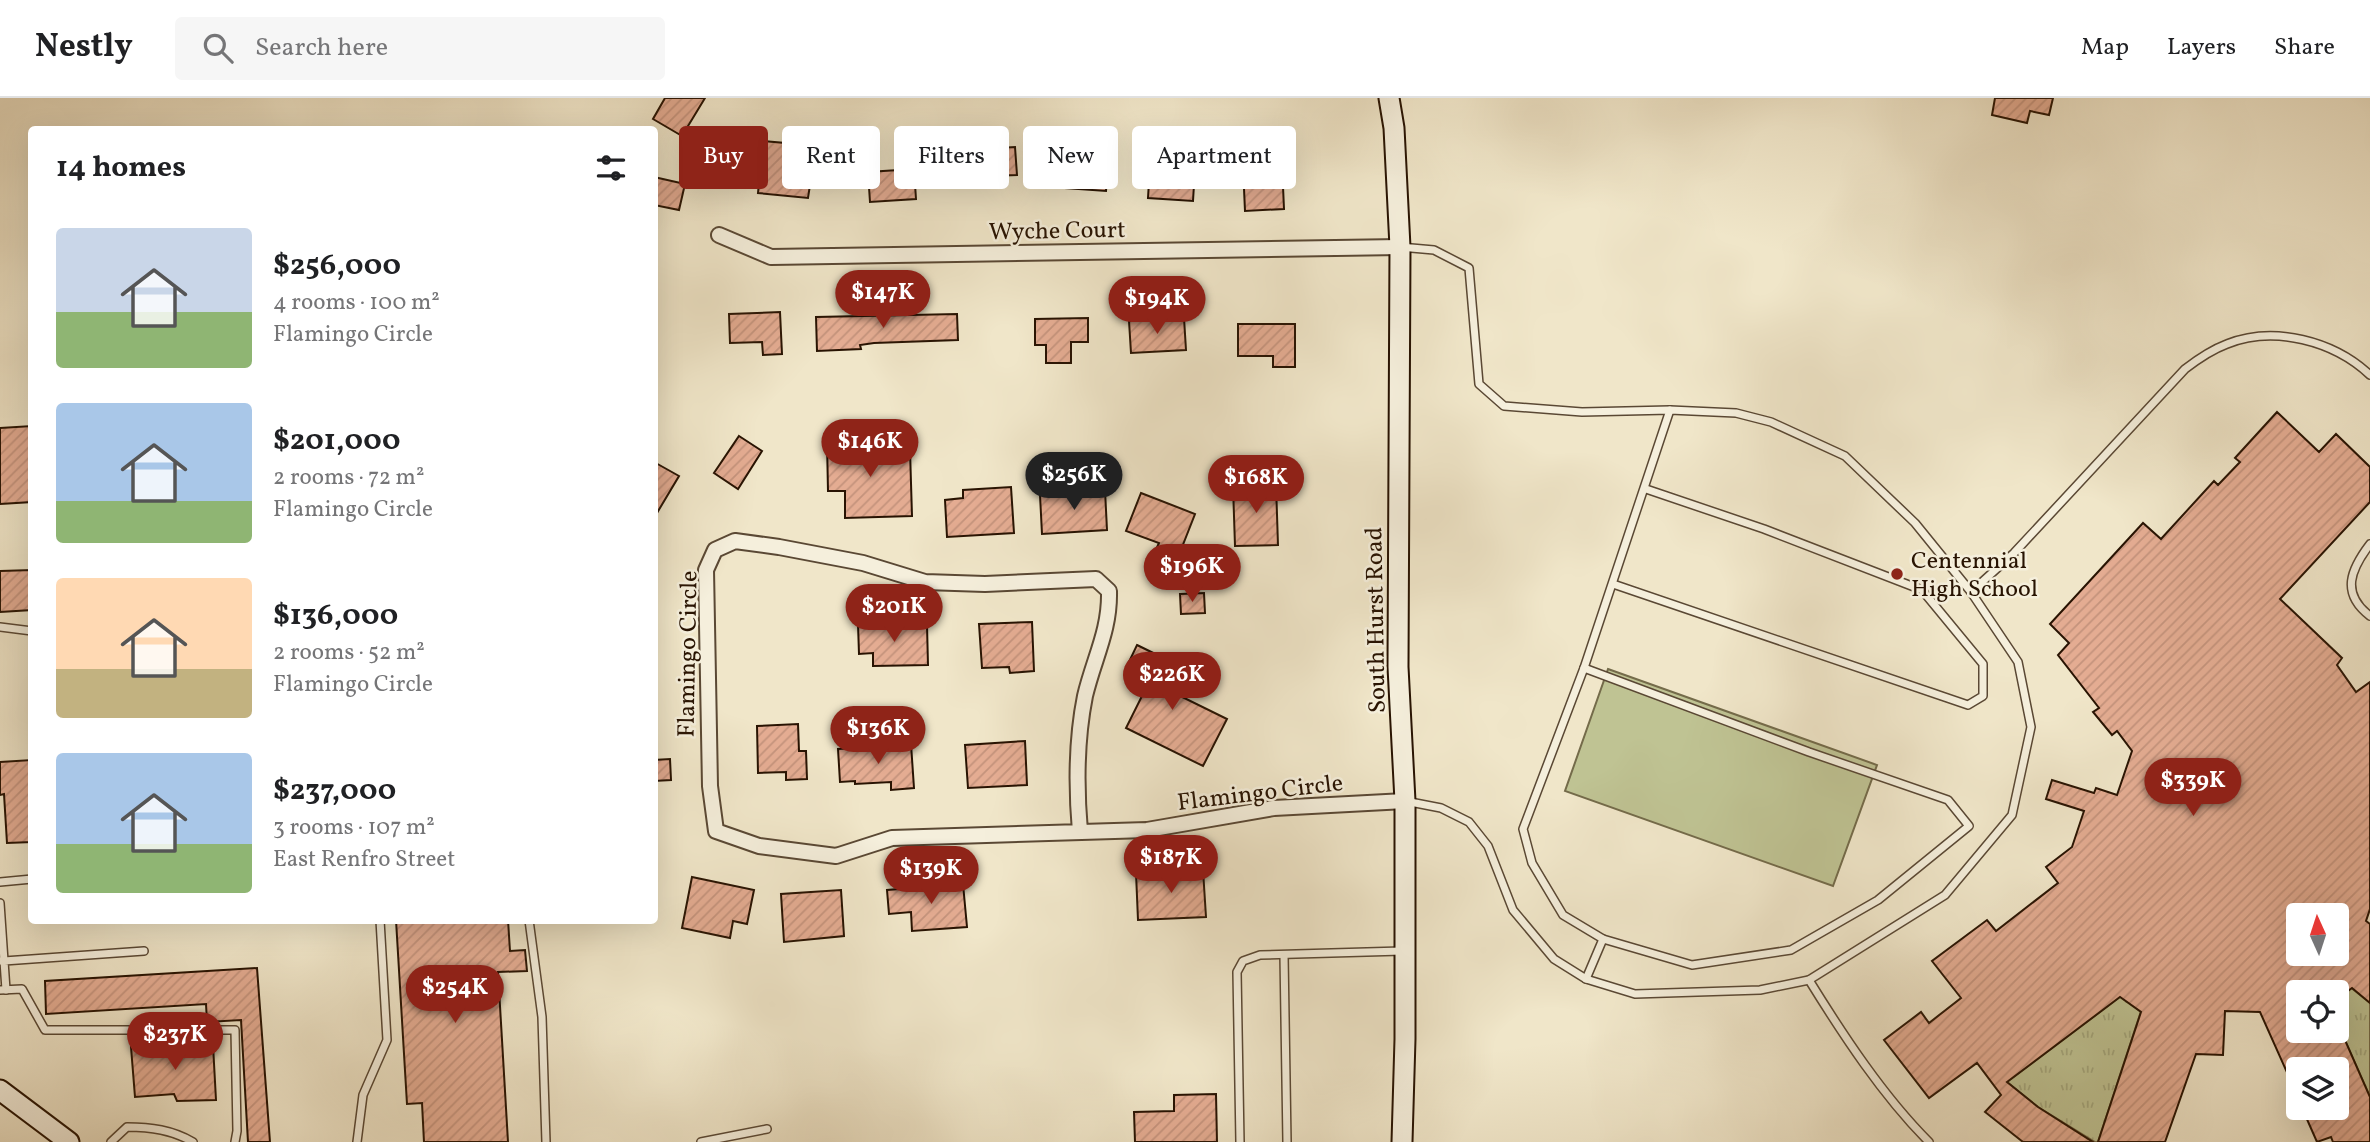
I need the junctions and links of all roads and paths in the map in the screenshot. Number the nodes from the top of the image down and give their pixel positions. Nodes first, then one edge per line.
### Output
1 (1389, 98) edge
2 (719, 234) dead end
3 (1400, 247) junction
4 (2370, 375) edge
5 (1670, 410) junction
6 (1646, 489) junction
7 (2370, 544) edge
8 (1613, 584) junction
9 (1971, 592) junction
10 (2370, 616) edge
11 (0, 627) edge
12 (28, 630) edge
13 (1584, 668) junction
14 (1405, 801) junction
15 (1080, 832) junction
16 (28, 879) edge
17 (0, 882) edge
18 (0, 903) edge
19 (380, 924) edge
20 (530, 924) edge
21 (1603, 939) junction
22 (144, 950) dead end
23 (1405, 951) junction
24 (1284, 955) junction
25 (2, 961) edge
26 (1586, 979) junction
27 (1809, 980) junction
28 (3, 990) edge
29 (0, 1090) edge
30 (766, 1129) dead end
31 (69, 1142) edge
32 (111, 1142) edge
33 (193, 1142) edge
34 (235, 1142) edge
35 (357, 1142) edge
36 (547, 1142) edge
37 (701, 1142) edge
38 (1240, 1142) edge
39 (1287, 1142) edge
40 (1402, 1142) edge
41 (1929, 1142) edge

1 - 3 street, South Hurst Road
2 - 3 street, Wyche Court
3 - 5 lane
3 - 14 street, South Hurst Road
4 - 9 lane
5 - 6 lane
5 - 9 lane
6 - 8 lane
6 - 8 lane
7 - 10 lane
8 - 13 lane
9 - 27 lane
11 - 12 lane
13 - 21 lane
13 - 21 lane
14 - 15 street, Flamingo Circle
14 - 23 street, South Hurst Road
14 - 26 lane
15 - 15 street, Flamingo Circle
16 - 17 lane
18 - 25 lane
19 - 35 lane
20 - 36 lane
21 - 26 lane
22 - 25 lane
23 - 24 lane
23 - 40 street, South Hurst Road
24 - 38 lane
24 - 39 lane
25 - 28 lane
26 - 27 lane
27 - 41 lane
28 - 34 lane
29 - 31 street
30 - 37 lane
32 - 33 lane

